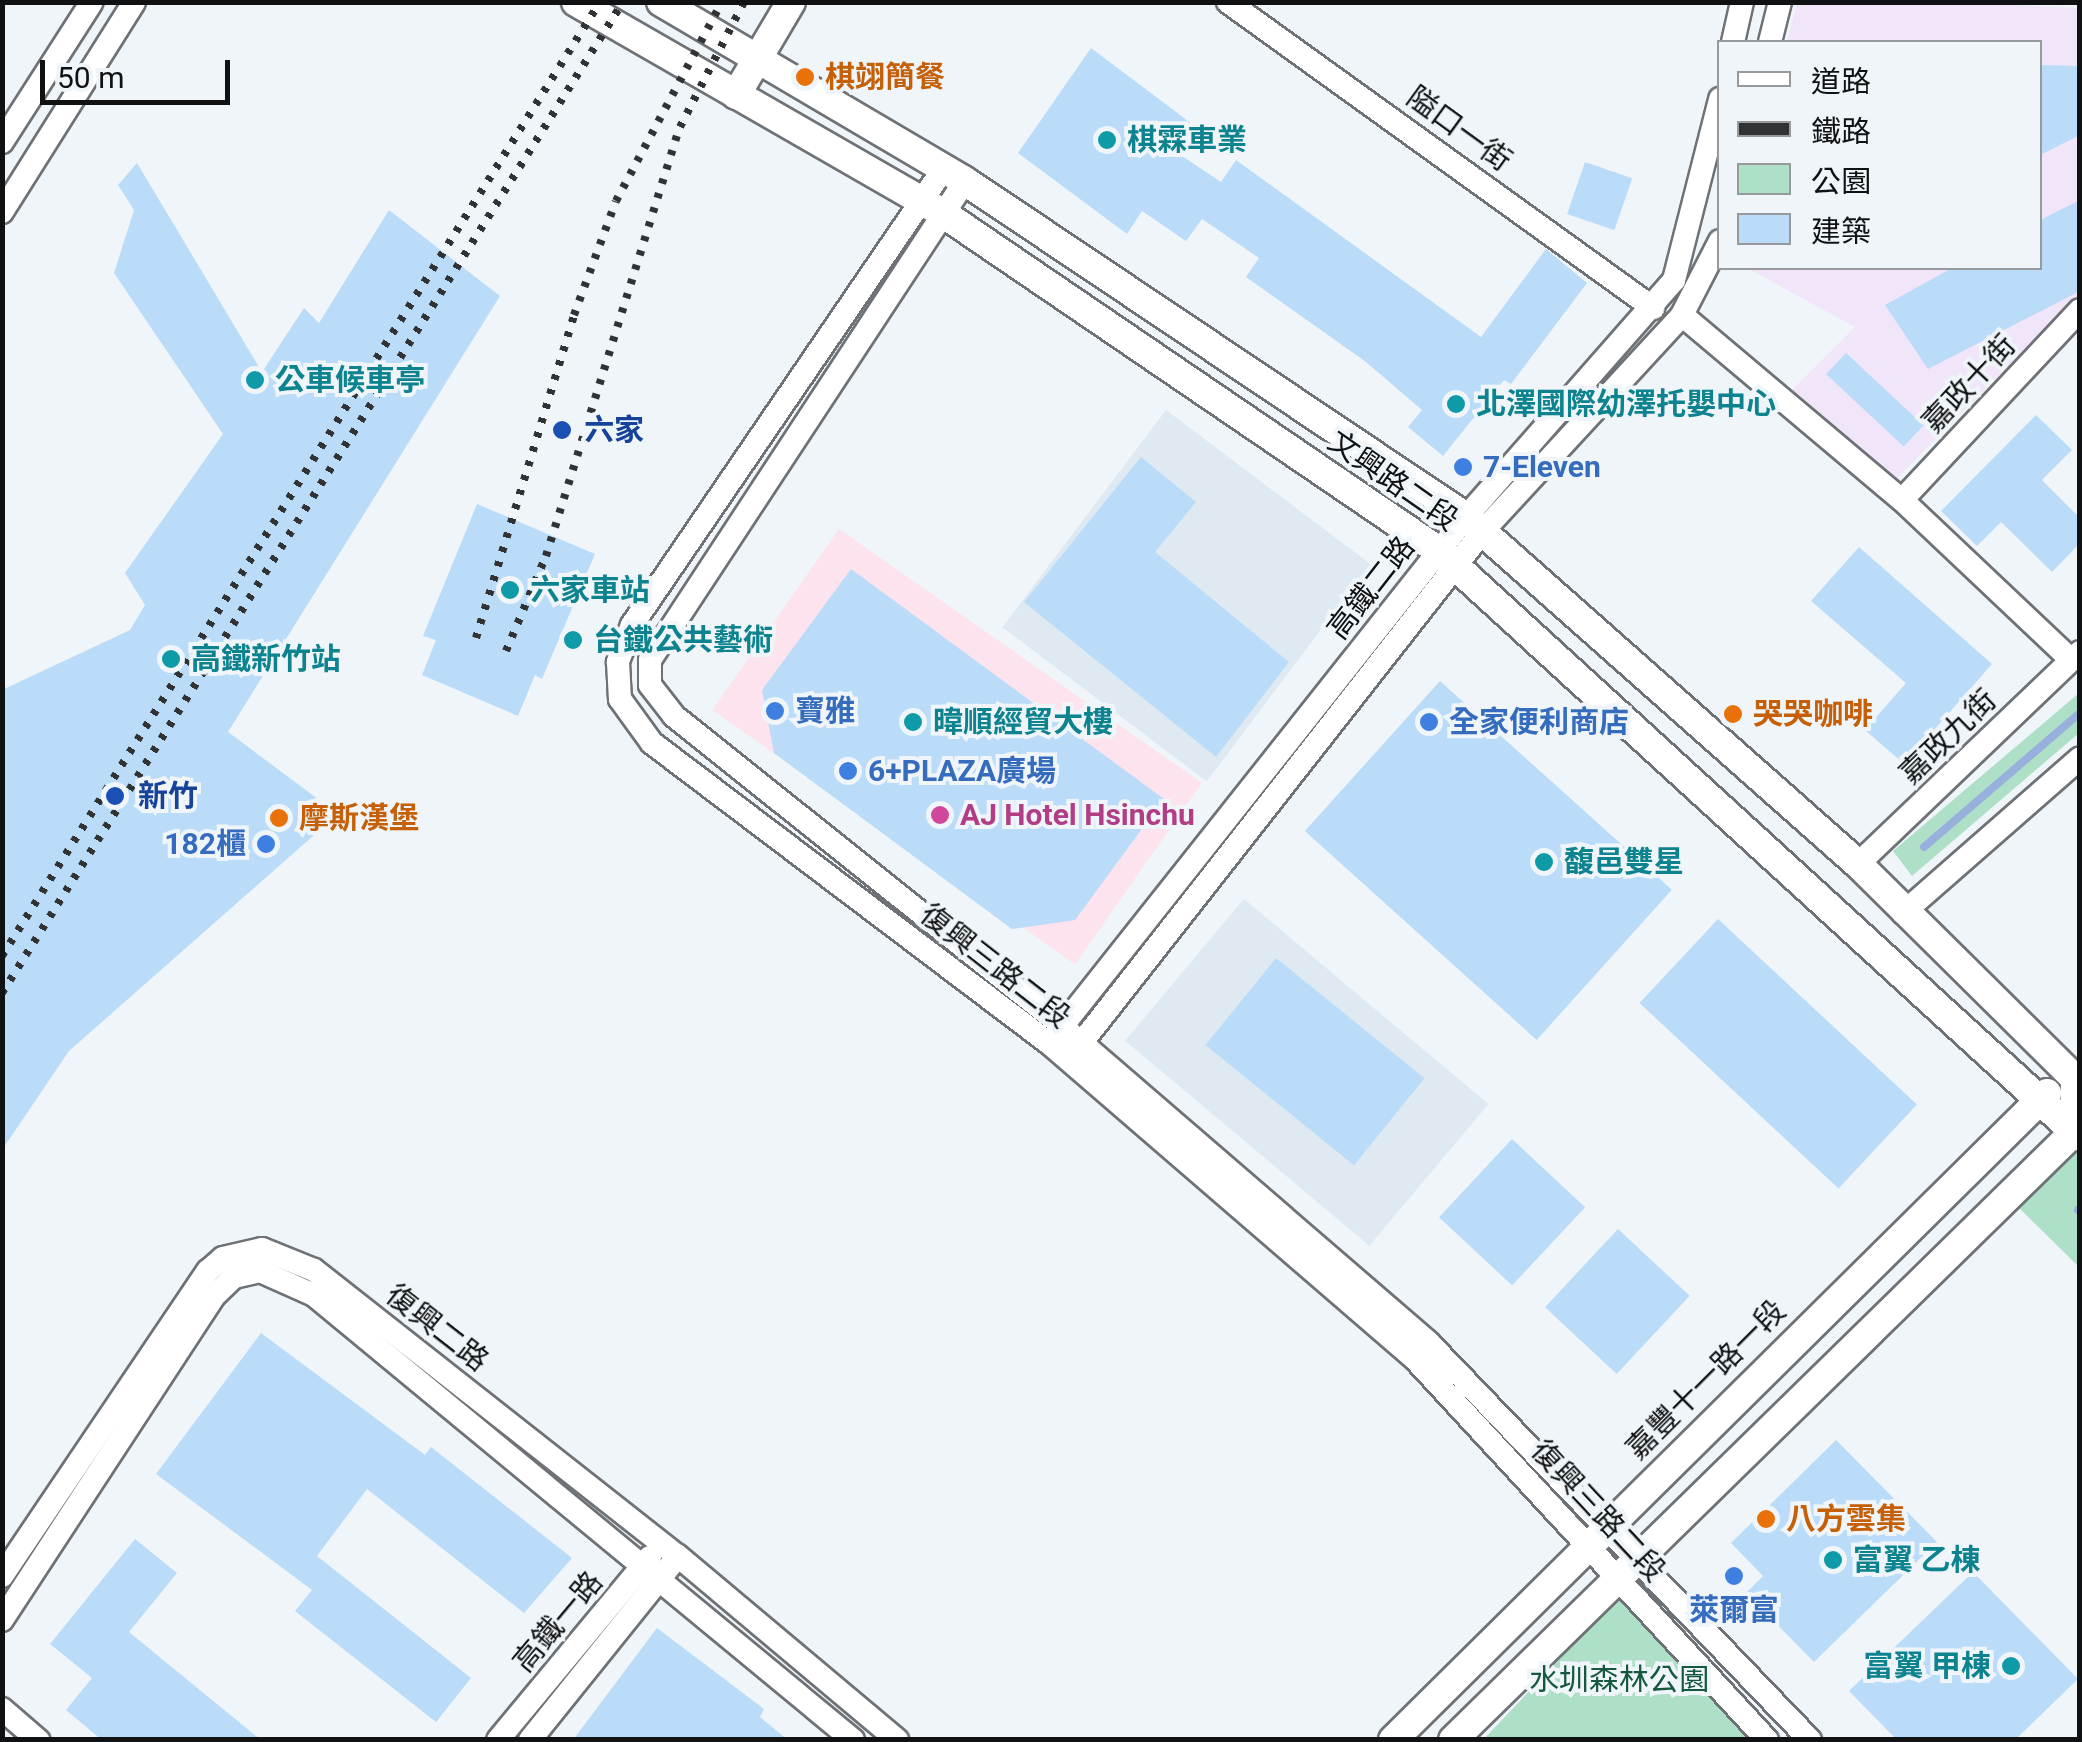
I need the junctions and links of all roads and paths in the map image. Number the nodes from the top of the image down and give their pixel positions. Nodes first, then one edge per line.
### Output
1 (92, 2) edge
2 (134, 2) edge
3 (576, 2) edge
4 (661, 2) edge
5 (791, 2) edge
6 (1228, 2) edge
7 (1742, 2) edge
8 (1780, 2) edge
9 (691, 9) edge
10 (1732, 40) edge
11 (1770, 40) edge
12 (662, 51) junction
13 (758, 57) junction
14 (736, 95) junction
15 (1717, 112) edge
16 (2, 142) edge
17 (955, 174) junction
18 (933, 207) junction
19 (2, 212) edge
20 (1717, 246) edge
21 (1653, 308) junction
22 (2080, 310) edge
23 (1682, 315) junction
24 (1902, 500) junction
25 (1475, 524) junction
26 (1449, 559) junction
27 (2075, 656) edge
28 (2080, 758) edge
29 (1858, 864) junction
30 (1903, 913) junction
31 (1056, 1034) junction
32 (1074, 1053) junction
33 (2078, 1080) edge
34 (2033, 1100) junction
35 (2077, 1135) edge
36 (1596, 1534) junction
37 (670, 1549) junction
38 (1630, 1569) junction
39 (2, 1576) edge
40 (651, 1576) junction
41 (2, 1620) edge
42 (2, 1710) edge
43 (38, 1740) edge
44 (498, 1740) edge
45 (530, 1740) edge
46 (853, 1740) edge
47 (897, 1740) edge
48 (1393, 1740) edge
49 (1453, 1740) edge
50 (1767, 1740) edge
51 (1810, 1740) edge

1 - 16 street
2 - 19 street
3 - 12 street, 文興路二段
4 - 9 street, 文興路二段
5 - 13 street
6 - 21 street, 隘口一街
7 - 10 street
8 - 11 street
9 - 12 street
9 - 13 street, 文興路二段
12 - 14 street, 文興路二段
13 - 14 street
13 - 17 street, 文興路二段
14 - 18 street, 文興路二段
15 - 21 street, 高鐵二路
17 - 18 street, 復興三路二段
17 - 25 street, 文興路二段
18 - 26 street, 文興路二段
18 - 31 street, 復興三路二段
18 - 31 street, 復興三路二段
20 - 23 street, 高鐵二路
21 - 25 street, 高鐵二路
22 - 24 street, 嘉政十街
23 - 24 street
23 - 25 street, 高鐵二路
24 - 27 street
25 - 26 street, 高鐵二路
25 - 29 street, 文興路二段
26 - 31 street, 高鐵二路
26 - 32 street, 高鐵二路
26 - 34 street, 文興路二段
27 - 29 street, 嘉政九街
28 - 30 street
29 - 30 street, 文興路二段
30 - 33 street, 文興路二段
31 - 32 street, 復興三路二段
32 - 36 street, 復興三路二段
33 - 34 street, 嘉豐十一路一段
33 - 35 street
34 - 35 street, 文興路二段
34 - 36 street, 嘉豐十一路一段
35 - 38 street
36 - 38 street, 復興三路二段
36 - 48 street, 嘉豐十一路一段
37 - 39 street, 復興二路
37 - 40 street, 高鐵一路
37 - 47 street, 復興二路
38 - 49 street
38 - 50 street, 復興三路二段
38 - 51 street, 復興三路二段
40 - 41 street, 復興二路
40 - 44 street, 高鐵一路
40 - 45 street, 高鐵一路
40 - 46 street, 復興二路
42 - 43 street

